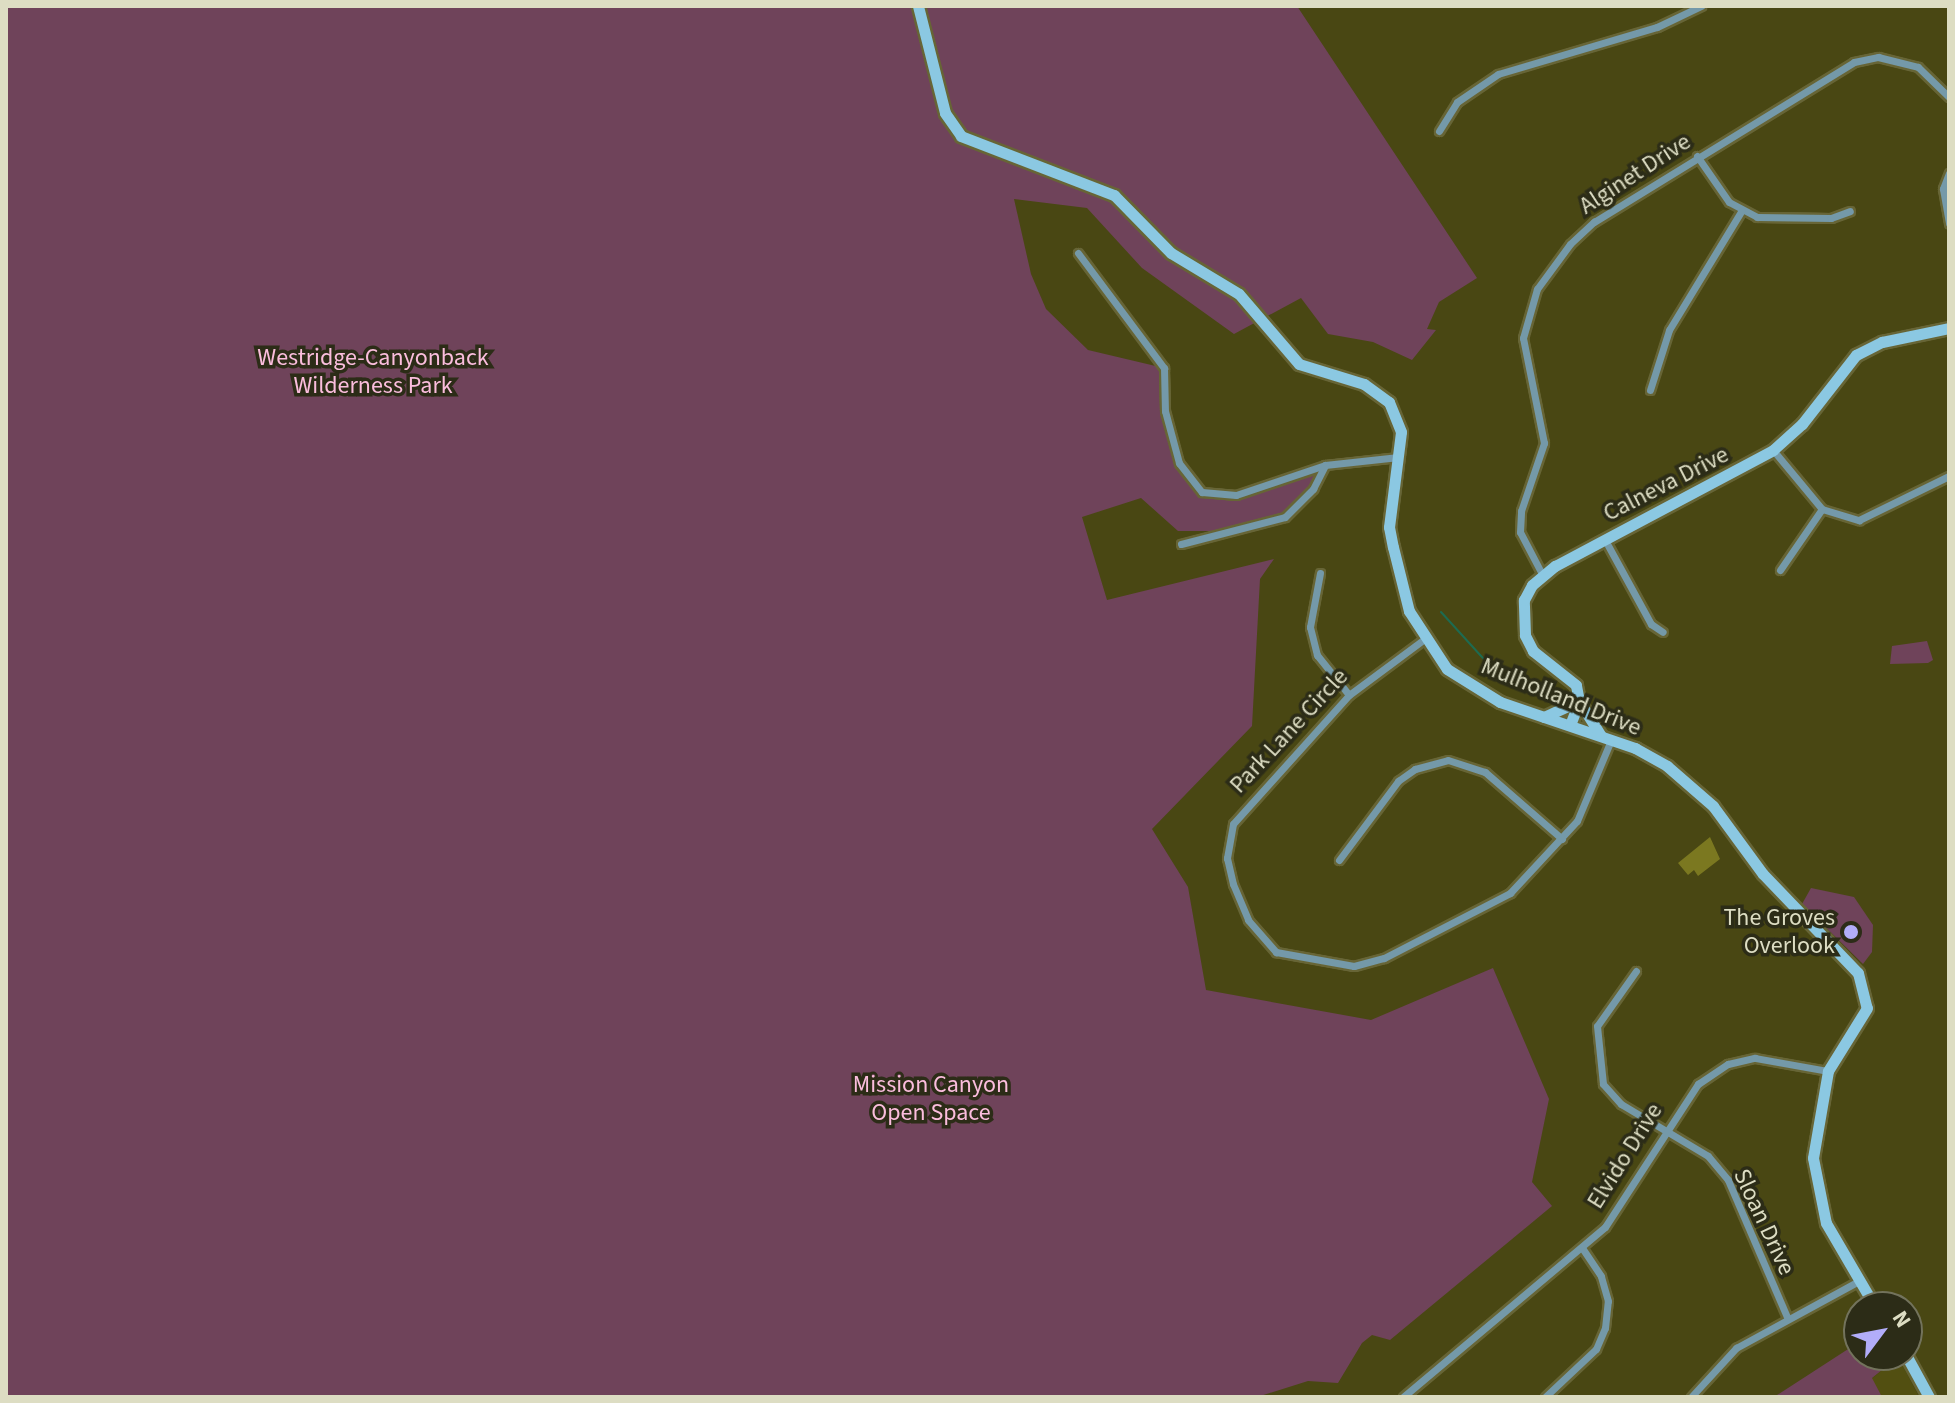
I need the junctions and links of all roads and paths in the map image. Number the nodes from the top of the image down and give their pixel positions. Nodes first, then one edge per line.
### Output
1 (918, 6) edge
2 (1701, 6) edge
3 (1949, 97) edge
4 (1439, 131) dead end
5 (1697, 156) junction
6 (1949, 173) edge
7 (1742, 210) junction
8 (1850, 211) dead end
9 (1949, 223) edge
10 (1078, 253) dead end
11 (1949, 328) edge
12 (1650, 390) dead end
13 (1773, 450) junction
14 (1401, 457) junction
15 (1325, 465) junction
16 (1949, 476) edge
17 (1822, 509) junction
18 (1605, 540) junction
19 (1181, 544) dead end
20 (1780, 570) dead end
21 (1320, 573) dead end
22 (1542, 574) junction
23 (1663, 632) dead end
24 (1423, 640) junction
25 (1349, 695) junction
26 (1579, 701) junction
27 (1544, 717) junction
28 (1570, 725) junction
29 (1606, 738) junction
30 (1562, 839) junction
31 (1339, 860) dead end
32 (1636, 971) dead end
33 (1828, 1071) junction
34 (1666, 1130) junction
35 (1582, 1248) junction
36 (1857, 1282) junction
37 (1863, 1291) edge
38 (1788, 1319) junction
39 (1915, 1371) edge
40 (1403, 1397) edge
41 (1545, 1397) edge
42 (1691, 1397) edge
43 (1929, 1397) edge

1 - 14 main road, Mulholland Drive
2 - 4 street
3 - 5 street, Alginet Drive
5 - 7 street
5 - 22 street, Alginet Drive
6 - 9 street
7 - 8 street
7 - 12 street
10 - 15 street
11 - 13 main road, Calneva Drive
13 - 17 street
13 - 18 main road, Calneva Drive
14 - 15 street
14 - 24 main road, Mulholland Drive
15 - 19 street
16 - 17 street
17 - 20 street
18 - 22 main road, Calneva Drive
18 - 23 street
21 - 25 street
22 - 26 main road
24 - 25 street, Park Lane Circle
24 - 27 main road, Mulholland Drive
25 - 30 street, Park Lane Circle
26 - 27 main road
26 - 28 main road
26 - 29 main road
27 - 28 main road, Mulholland Drive
28 - 29 main road, Mulholland Drive
29 - 30 street, Park Lane Circle
29 - 33 main road, Mulholland Drive
30 - 31 street
32 - 34 street, Sloan Drive
33 - 34 street, Elvido Drive
33 - 36 main road, Mulholland Drive
34 - 35 street, Elvido Drive
34 - 38 street, Sloan Drive
35 - 40 street, Elvido Drive
35 - 41 street
36 - 37 main road, Mulholland Drive
36 - 38 street
38 - 42 street
39 - 43 main road

